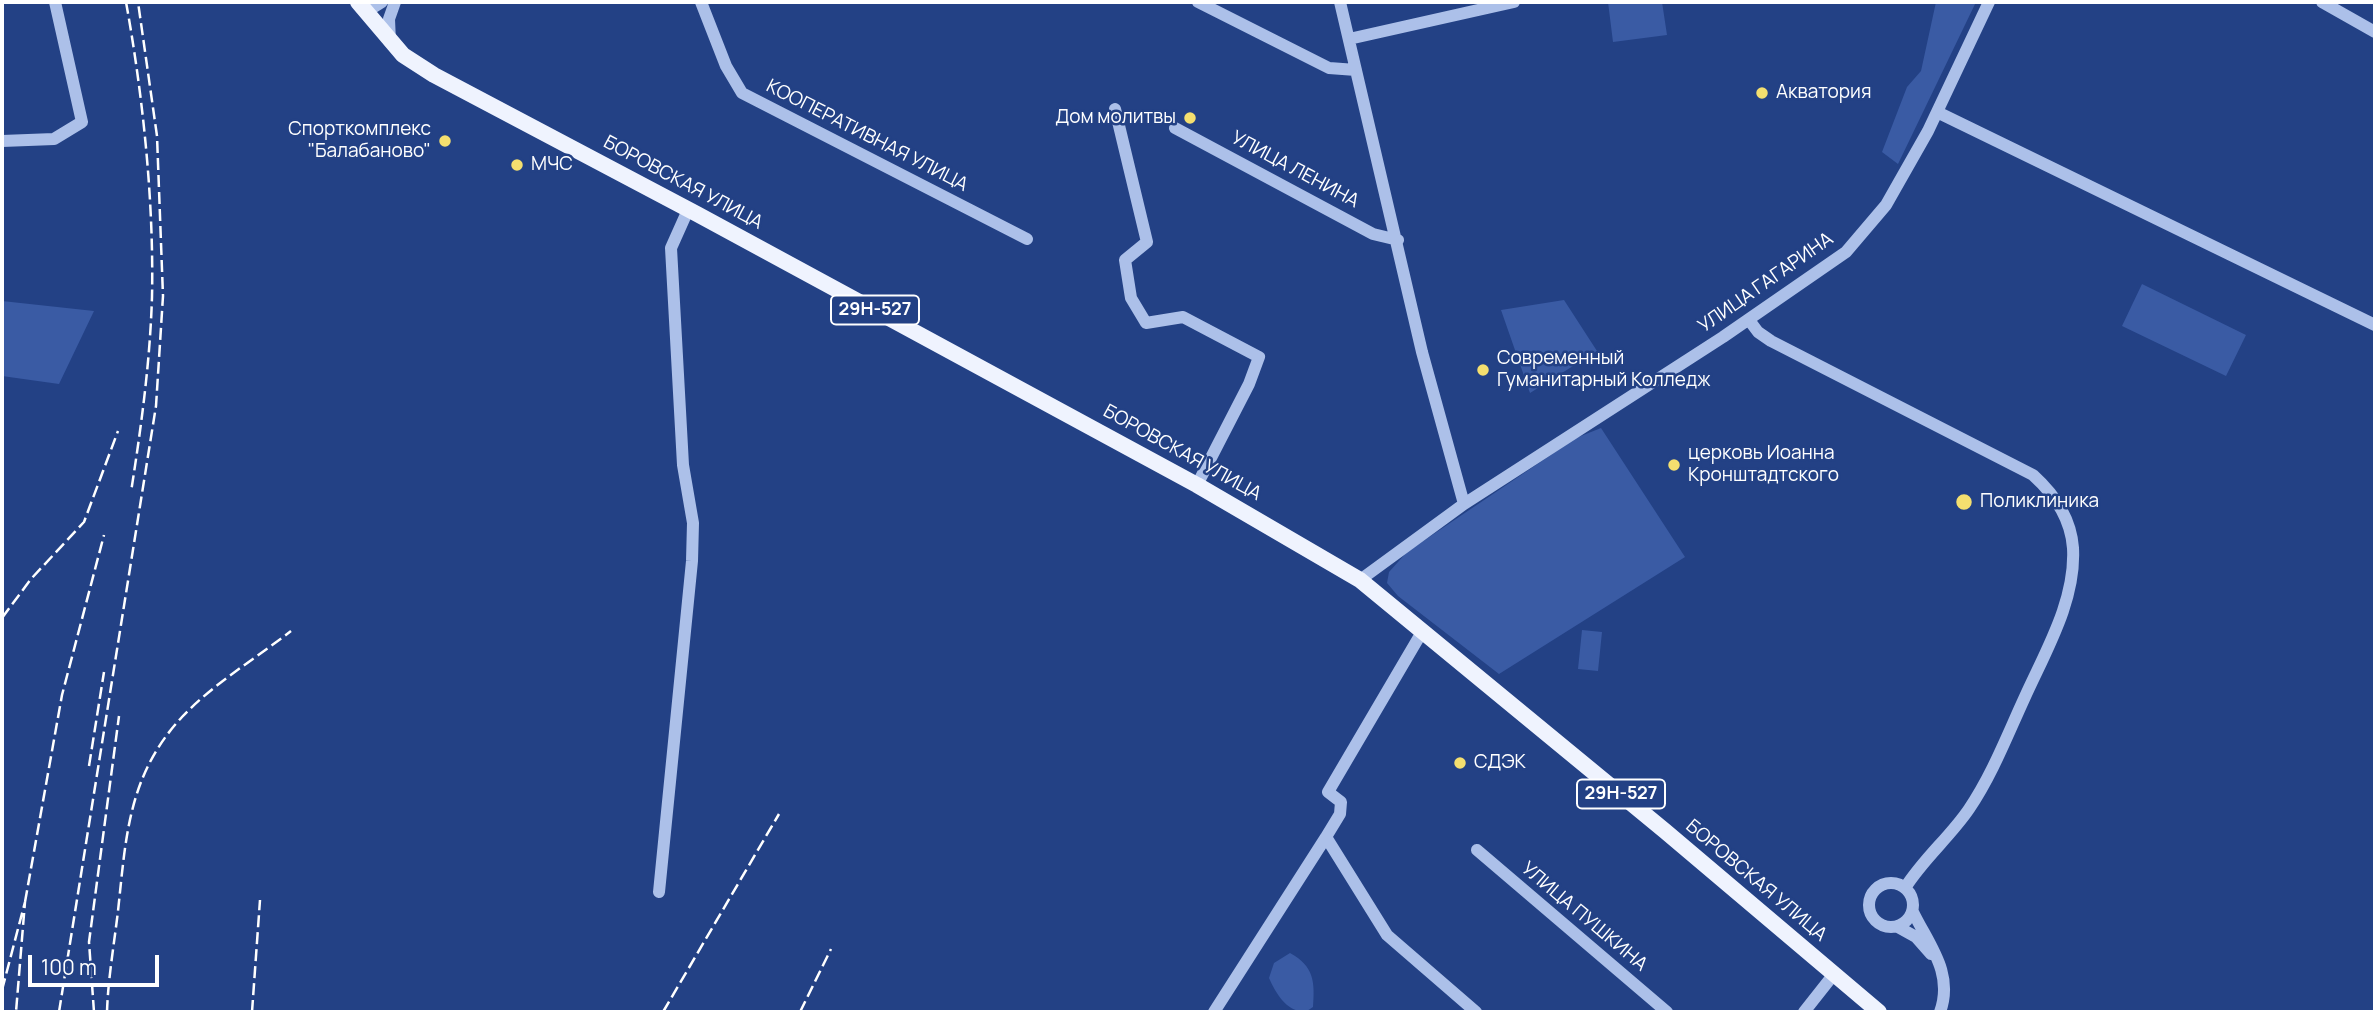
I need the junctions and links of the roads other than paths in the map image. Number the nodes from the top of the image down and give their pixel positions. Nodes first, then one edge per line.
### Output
1 (55, 2) edge
2 (382, 2) edge
3 (395, 2) edge
4 (701, 2) edge
5 (1198, 2) edge
6 (1340, 2) edge
7 (1514, 2) edge
8 (1989, 2) edge
9 (2322, 2) edge
10 (362, 7) edge
11 (2375, 32) edge
12 (1349, 39) junction
13 (390, 42) junction
14 (1356, 70) junction
15 (1115, 109) dead end
16 (1937, 112) junction
17 (1175, 128) dead end
18 (2, 141) edge
19 (688, 210) junction
20 (1027, 239) dead end
21 (1398, 240) junction
22 (1749, 320) junction
23 (2375, 325) edge
24 (1197, 485) junction
25 (1464, 504) junction
26 (1360, 580) junction
27 (1422, 632) junction
28 (1326, 836) junction
29 (1477, 850) dead end
30 (1906, 888) junction
31 (660, 892) dead end
32 (1913, 912) junction
33 (1898, 927) junction
34 (1941, 964) junction
35 (1834, 974) junction
36 (1214, 1012) edge
37 (1476, 1012) edge
38 (1667, 1012) edge
39 (1804, 1012) edge
40 (1879, 1012) edge
41 (1940, 1012) edge

1 - 18 street
2 - 10 street
3 - 13 street
4 - 20 street, КООПЕРАТИВНАЯ УЛИЦА
5 - 14 street
6 - 12 street
7 - 12 street
8 - 16 street, УЛИЦА ГАГАРИНА
9 - 11 street
10 - 13 main road, 29Н-527
12 - 14 street
13 - 19 main road, БОРОВСКАЯ УЛИЦА / 29Н-527
14 - 21 street
15 - 24 street
16 - 22 street, УЛИЦА ГАГАРИНА
16 - 23 street
17 - 21 street, УЛИЦА ЛЕНИНА
19 - 24 main road, БОРОВСКАЯ УЛИЦА / 29Н-527
19 - 31 street
21 - 25 street
22 - 25 street, УЛИЦА ГАГАРИНА
22 - 30 street
24 - 26 main road, БОРОВСКАЯ УЛИЦА / 29Н-527
25 - 26 street, УЛИЦА ГАГАРИНА
26 - 27 main road, БОРОВСКАЯ УЛИЦА / 29Н-527
27 - 28 street
27 - 35 main road, БОРОВСКАЯ УЛИЦА / 29Н-527
28 - 36 street
28 - 37 street
29 - 38 street, УЛИЦА ПУШКИНА
30 - 32 street
30 - 33 street
32 - 33 street
32 - 34 street
33 - 34 street
34 - 41 street
35 - 39 street
35 - 40 main road, БОРОВСКАЯ УЛИЦА / 29Н-527

